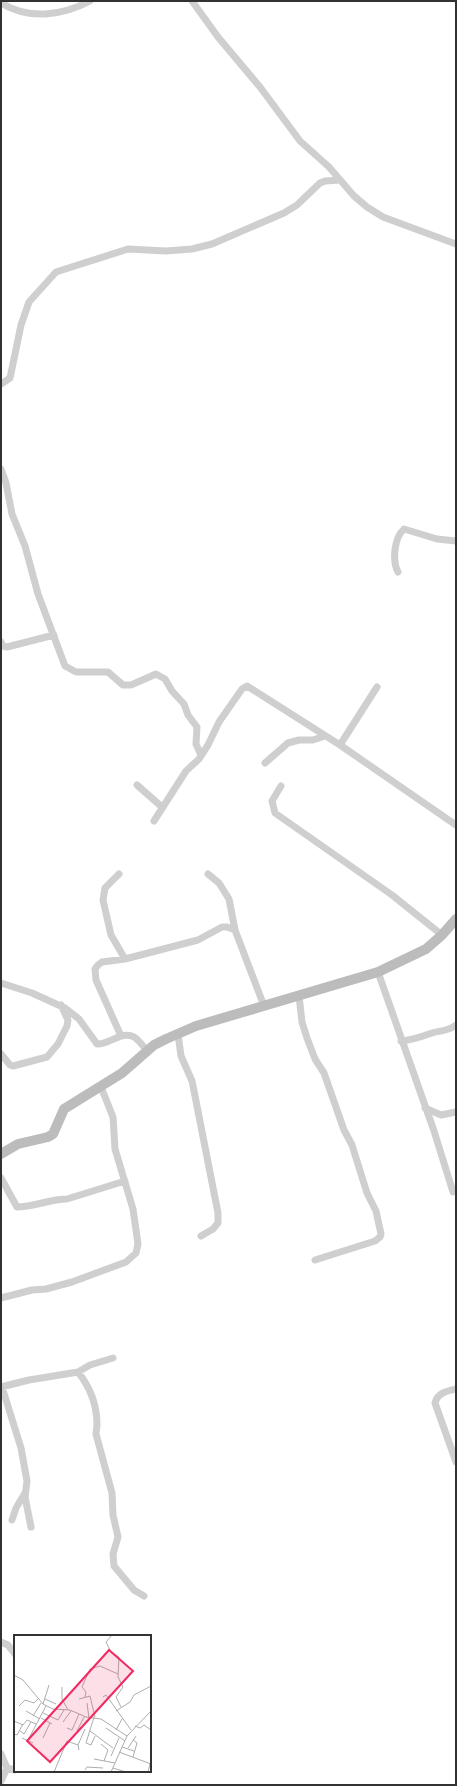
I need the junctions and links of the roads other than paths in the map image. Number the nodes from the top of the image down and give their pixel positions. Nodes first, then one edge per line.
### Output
1 (90, 1) edge
2 (192, 1) edge
3 (1, 3) edge
4 (340, 180) junction
5 (456, 244) edge
6 (1, 384) edge
7 (1, 469) edge
8 (456, 541) edge
9 (398, 572) dead end
10 (54, 635) junction
11 (1, 642) edge
12 (377, 688) dead end
13 (325, 736) junction
14 (340, 745) junction
15 (201, 755) junction
16 (265, 763) dead end
17 (137, 785) dead end
18 (281, 786) dead end
19 (162, 807) junction
20 (154, 821) dead end
21 (456, 825) edge
22 (119, 874) dead end
23 (208, 874) dead end
24 (456, 919) edge
25 (235, 930) junction
26 (442, 935) junction
27 (125, 959) junction
28 (378, 972) junction
29 (1, 983) edge
30 (299, 996) junction
31 (61, 1005) junction
32 (264, 1006) junction
33 (456, 1026) edge
34 (178, 1034) junction
35 (121, 1036) junction
36 (401, 1041) junction
37 (147, 1051) junction
38 (1, 1054) edge
39 (101, 1087) junction
40 (425, 1108) junction
41 (456, 1112) edge
42 (1, 1154) edge
43 (1, 1178) edge
44 (125, 1181) junction
45 (452, 1192) dead end
46 (201, 1236) dead end
47 (315, 1260) dead end
48 (1, 1298) edge
49 (113, 1358) dead end
50 (78, 1372) junction
51 (2, 1387) edge
52 (456, 1390) edge
53 (456, 1462) edge
54 (25, 1493) junction
55 (12, 1520) dead end
56 (30, 1527) dead end
57 (144, 1596) dead end
58 (1, 1642) edge
59 (14, 1653) edge
60 (1, 1754) edge
61 (7, 1768) junction
62 (14, 1770) edge
63 (1, 1781) edge

1 - 3 street
2 - 4 street
4 - 5 street
4 - 6 street
7 - 10 street
8 - 9 street
10 - 11 street
10 - 15 street
12 - 14 street
13 - 14 street
13 - 15 street
13 - 16 street
14 - 21 street
15 - 19 street
17 - 19 street
18 - 26 street
19 - 20 street
22 - 27 street
23 - 25 street
24 - 26 street
25 - 27 street
25 - 32 street
26 - 28 street
27 - 35 street
28 - 30 street
28 - 36 street
29 - 31 street
30 - 32 street
30 - 47 street
31 - 35 street
31 - 38 street
32 - 34 street
33 - 36 street
34 - 37 street
34 - 46 street
35 - 37 street
36 - 40 street
37 - 39 street
39 - 42 street
39 - 44 street
40 - 41 street
40 - 45 street
43 - 44 street
44 - 48 street
49 - 50 street
50 - 51 street
50 - 57 street
51 - 54 street
52 - 53 street
54 - 55 street
54 - 56 street
58 - 59 street
60 - 61 street
61 - 62 street
61 - 63 street

